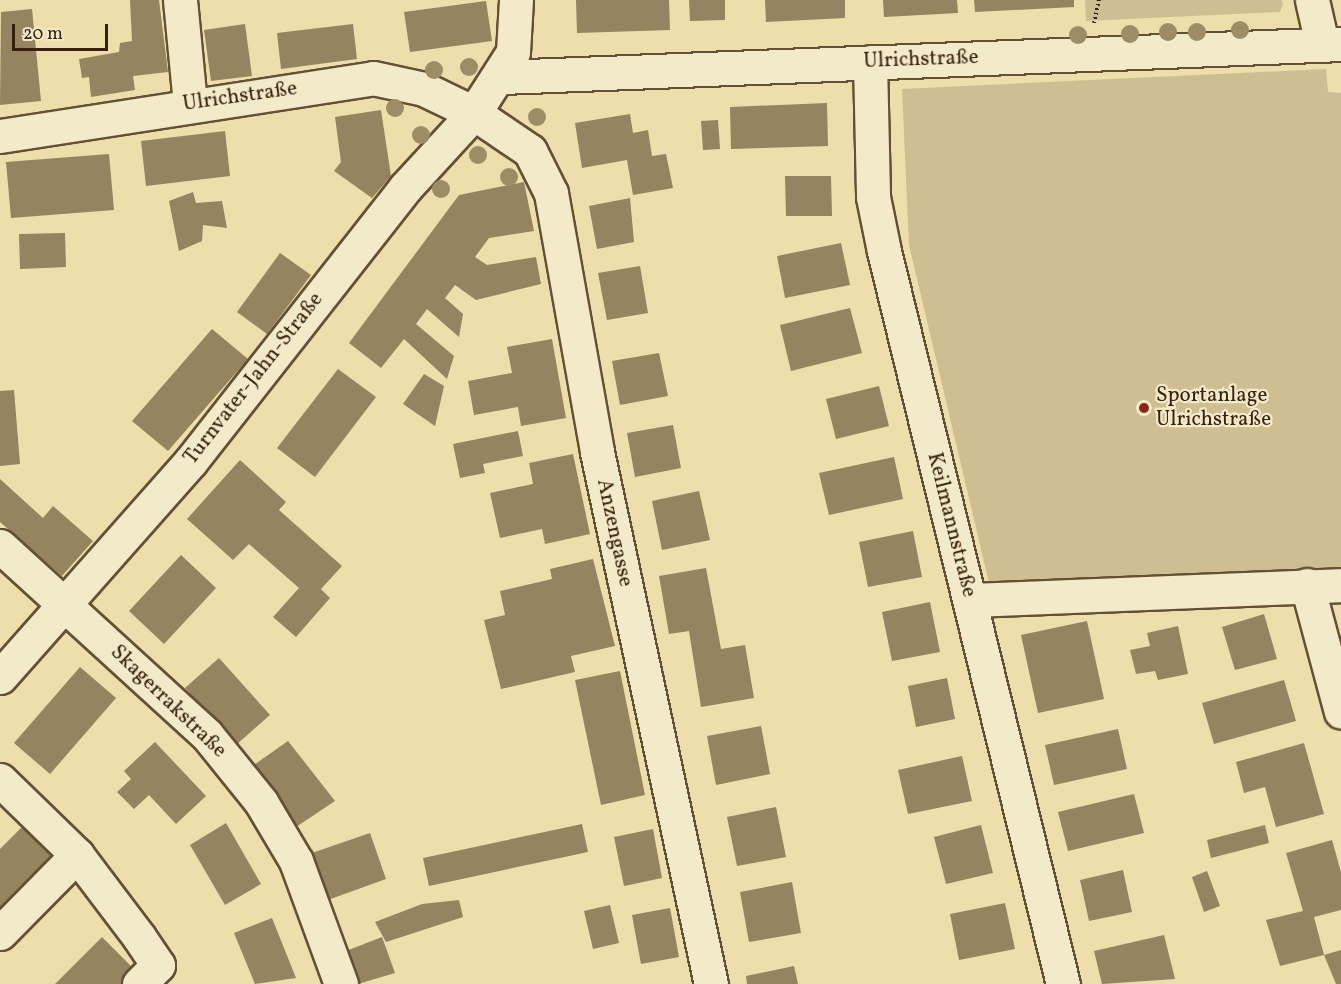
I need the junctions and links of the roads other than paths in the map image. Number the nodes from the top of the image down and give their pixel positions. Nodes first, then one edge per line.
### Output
1 (180, 0) edge
2 (516, 0) edge
3 (1312, 0) edge
4 (1332, 44) edge
5 (870, 62) junction
6 (502, 77) junction
7 (190, 104) junction
8 (474, 113) junction
9 (0, 136) edge
10 (0, 546) edge
11 (1307, 585) junction
12 (1341, 585) edge
13 (970, 600) junction
14 (65, 603) junction
15 (0, 677) edge
16 (1341, 711) edge
17 (0, 780) edge
18 (77, 855) junction
19 (0, 933) edge
20 (139, 984) edge
21 (341, 984) edge
22 (711, 984) edge
23 (1063, 984) edge

1 - 7 street
2 - 6 street
3 - 4 street
4 - 5 street, Ulrichstraße
5 - 6 street, Ulrichstraße
5 - 13 street, Keilmannstraße
6 - 8 street, Turnvater-Jahn-Straße
7 - 8 street, Ulrichstraße
7 - 9 street, Ulrichstraße
8 - 14 street, Turnvater-Jahn-Straße
8 - 22 street, Anzengasse
10 - 14 street, Skagerrakstraße
11 - 12 street
11 - 13 street
11 - 16 street
13 - 23 street, Keilmannstraße
14 - 15 street, Turnvater-Jahn-Straße
14 - 21 street, Skagerrakstraße
17 - 18 street
18 - 19 street
18 - 20 street

